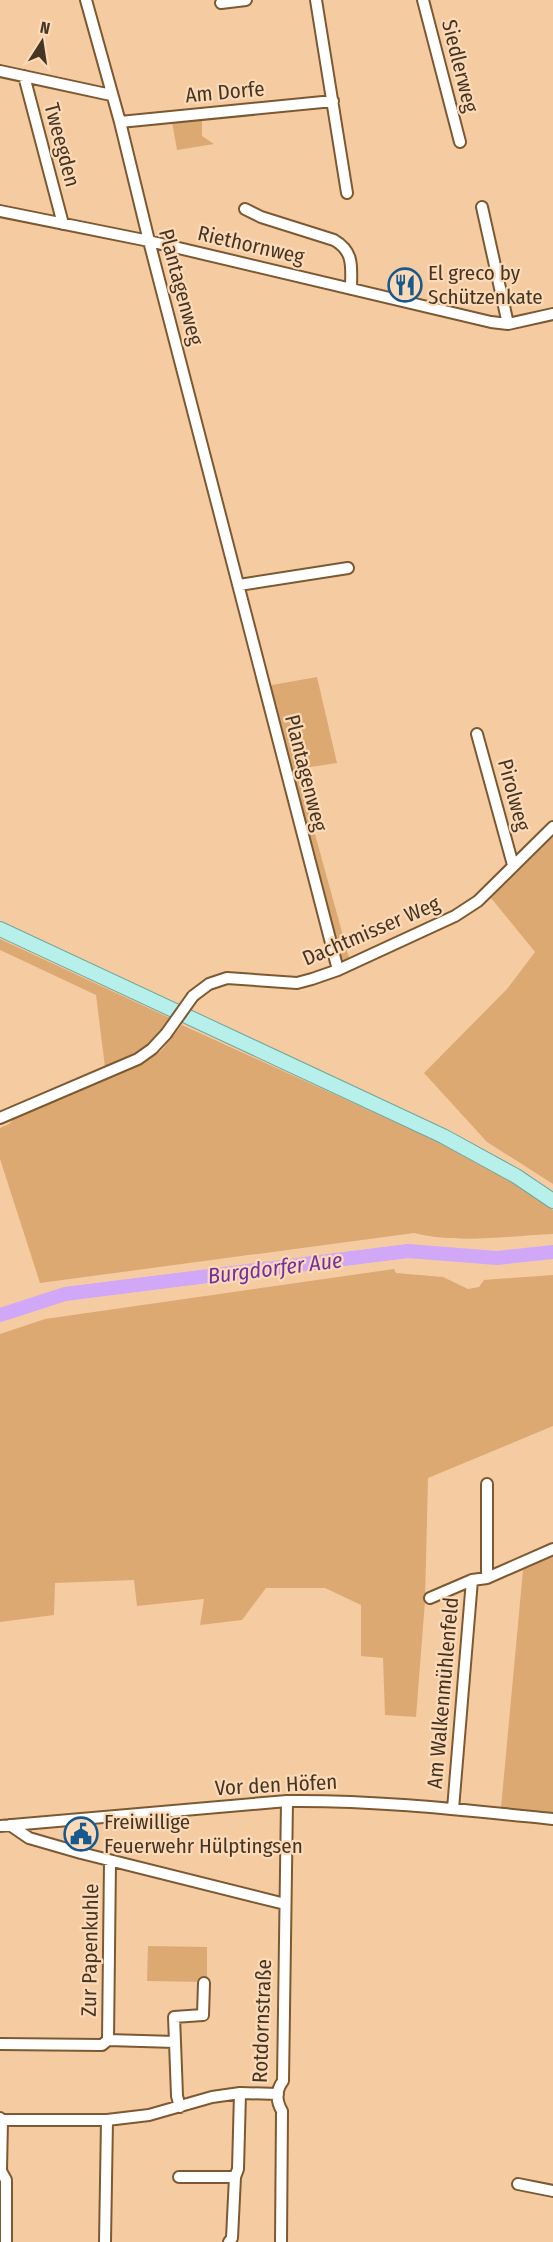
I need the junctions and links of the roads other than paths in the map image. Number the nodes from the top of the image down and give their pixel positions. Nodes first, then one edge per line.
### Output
1 (86, 0) edge
2 (246, 0) edge
3 (316, 0) edge
4 (423, 0) edge
5 (221, 3) dead end
6 (0, 71) edge
7 (24, 76) junction
8 (111, 94) junction
9 (333, 101) junction
10 (120, 122) junction
11 (460, 141) dead end
12 (347, 193) dead end
13 (482, 207) dead end
14 (245, 209) dead end
15 (0, 211) edge
16 (63, 224) junction
17 (148, 241) junction
18 (351, 289) junction
19 (553, 314) edge
20 (508, 324) junction
21 (348, 568) dead end
22 (238, 585) junction
23 (477, 734) dead end
24 (553, 826) edge
25 (513, 865) junction
26 (0, 929) edge
27 (338, 970) junction
28 (0, 1118) edge
29 (553, 1201) edge
30 (487, 1484) dead end
31 (553, 1549) edge
32 (487, 1578) junction
33 (472, 1580) junction
34 (430, 1599) dead end
35 (287, 1801) junction
36 (453, 1809) junction
37 (553, 1820) edge
38 (5, 1826) edge
39 (110, 1861) junction
40 (285, 1904) junction
41 (204, 1983) dead end
42 (108, 2040) junction
43 (175, 2042) junction
44 (0, 2044) edge
45 (240, 2093) junction
46 (278, 2094) junction
47 (180, 2107) junction
48 (1, 2119) edge
49 (107, 2120) junction
50 (179, 2176) dead end
51 (235, 2177) junction
52 (518, 2184) dead end
53 (553, 2191) edge
54 (3, 2242) edge
55 (105, 2242) edge
56 (229, 2242) edge
57 (281, 2242) edge

1 - 8 street, Plantagenweg
2 - 5 street
3 - 9 street
4 - 11 street, Siedlerweg
6 - 7 street, Tweegden
7 - 8 street, Tweegden
7 - 16 street, Tweegden
8 - 10 street, Plantagenweg
9 - 10 street, Am Dorfe
9 - 12 street
10 - 17 street, Plantagenweg
13 - 20 street
14 - 18 street, Riethornweg
15 - 16 street, Riethornweg
16 - 17 street, Riethornweg
17 - 18 street, Riethornweg
17 - 22 street, Plantagenweg
18 - 20 street, Riethornweg
19 - 20 street, Riethornweg
21 - 22 street
22 - 27 street, Plantagenweg
23 - 25 street, Pirolweg
24 - 25 street, Dachtmisser Weg
25 - 27 street, Dachtmisser Weg
26 - 29 main road
27 - 28 street, Dachtmisser Weg, bridge
30 - 32 street
31 - 32 street, Am Walkenmühlenfeld
32 - 33 street, Am Walkenmühlenfeld
33 - 34 street, Am Walkenmühlenfeld
33 - 36 street, Am Walkenmühlenfeld
35 - 36 street, Vor den Höfen
35 - 38 street, Vor den Höfen
35 - 40 street, Rotdornstraße
36 - 37 street, Vor den Höfen
38 - 39 street, Zur Papenkuhle
39 - 40 street, Zur Papenkuhle
39 - 42 street, Zur Papenkuhle
40 - 46 street, Rotdornstraße
41 - 43 street
42 - 43 street
42 - 44 street
43 - 47 street
45 - 46 street
45 - 47 street
45 - 51 street
46 - 57 street, Rotdornstraße
47 - 49 street
48 - 49 street
48 - 54 street
49 - 55 street
50 - 51 street
51 - 56 street
52 - 53 street

